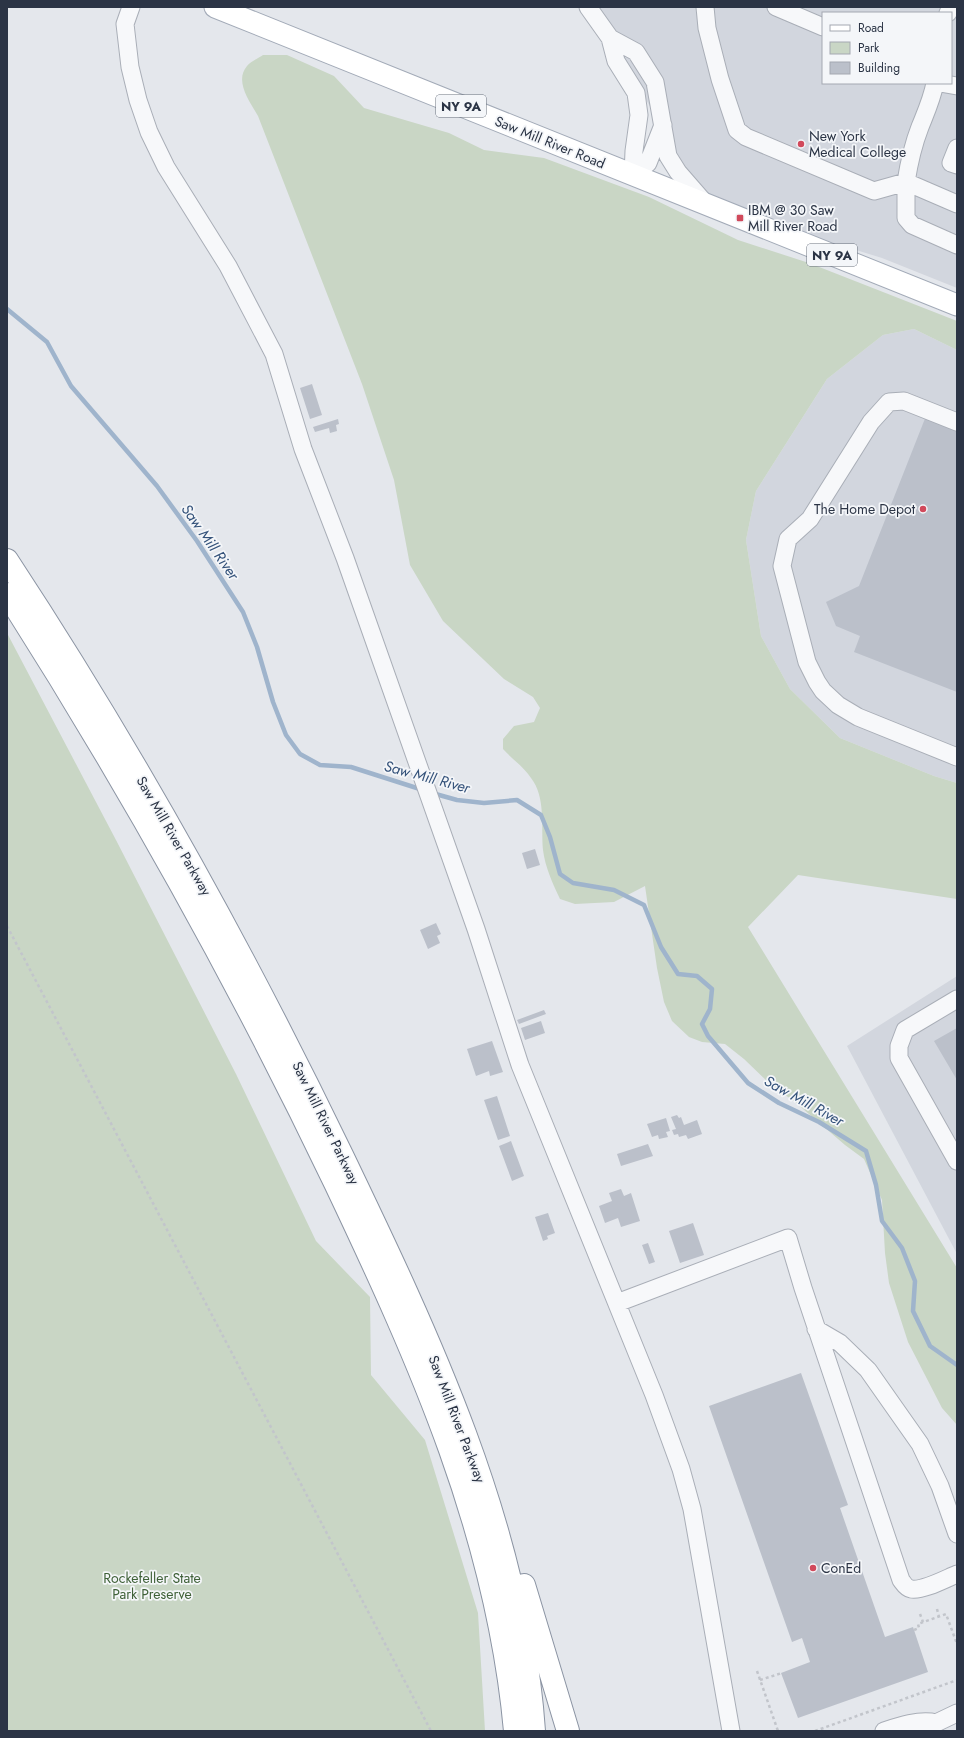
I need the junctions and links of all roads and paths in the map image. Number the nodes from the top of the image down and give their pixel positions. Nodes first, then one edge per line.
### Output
1 (131, 7) edge
2 (215, 7) edge
3 (588, 7) edge
4 (705, 7) edge
5 (776, 7) edge
6 (822, 27) edge
7 (610, 38) junction
8 (935, 84) edge
9 (946, 84) edge
10 (957, 86) edge
11 (663, 125) junction
12 (957, 148) edge
13 (957, 165) edge
14 (633, 175) junction
15 (906, 182) junction
16 (707, 204) junction
17 (957, 204) edge
18 (957, 245) edge
19 (957, 305) edge
20 (957, 422) edge
21 (7, 560) edge
22 (7, 594) edge
23 (957, 757) edge
24 (7, 926) edge
25 (957, 999) edge
26 (957, 1161) edge
27 (617, 1304) junction
28 (816, 1329) junction
29 (468, 1441) junction
30 (957, 1534) edge
31 (957, 1574) edge
32 (937, 1610) dead end
33 (920, 1614) dead end
34 (939, 1617) junction
35 (923, 1622) junction
36 (914, 1630) dead end
37 (957, 1644) edge
38 (757, 1671) dead end
39 (782, 1673) dead end
40 (760, 1680) junction
41 (957, 1680) edge
42 (957, 1713) edge
43 (933, 1727) edge
44 (431, 1731) edge
45 (515, 1731) edge
46 (534, 1731) edge
47 (568, 1731) edge
48 (731, 1731) edge
49 (778, 1731) edge
50 (815, 1731) edge
51 (884, 1731) edge

1 - 27 street
2 - 14 main road, Saw Mill River Road / NY 9A
3 - 7 street
4 - 15 street
5 - 6 street
7 - 11 street
7 - 14 street
8 - 15 street
9 - 10 street
11 - 14 street
11 - 16 street
12 - 13 street
14 - 16 main road, Saw Mill River Road / NY 9A
15 - 17 street
15 - 18 street
16 - 19 main road, NY 9A
20 - 23 street
21 - 29 highway, Saw Mill River Parkway
22 - 45 highway, Saw Mill River Parkway
24 - 44 path
25 - 26 street
27 - 28 street
27 - 48 street
28 - 30 street
28 - 31 street
29 - 46 highway, Saw Mill River Parkway
29 - 47 highway
32 - 34 path
33 - 35 path
34 - 35 path
34 - 37 path
35 - 36 path
38 - 40 path
39 - 40 path
40 - 49 path
41 - 50 path
42 - 43 street
43 - 51 street

